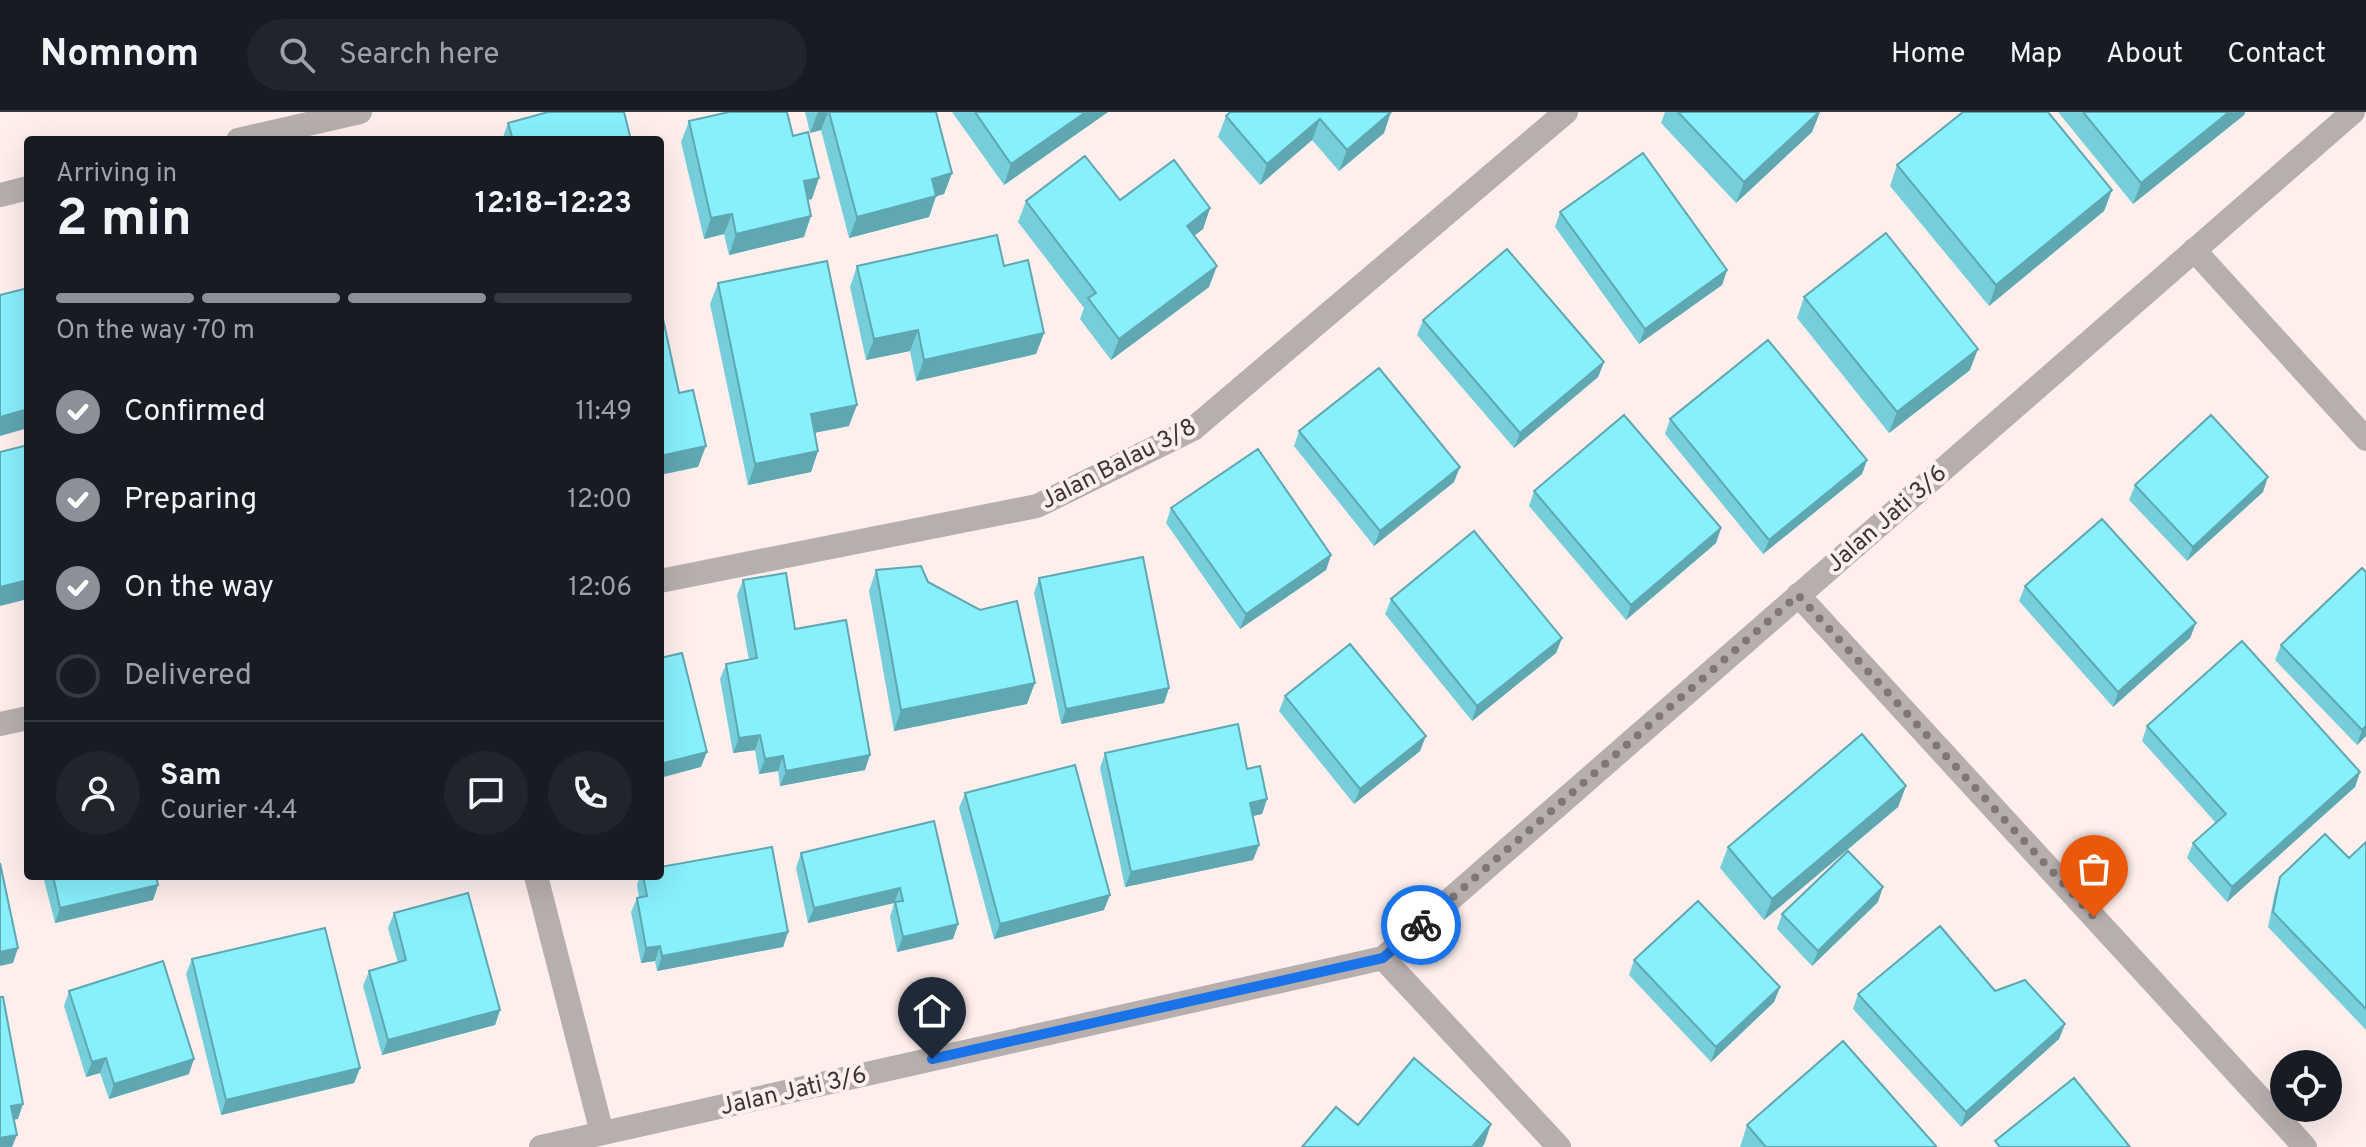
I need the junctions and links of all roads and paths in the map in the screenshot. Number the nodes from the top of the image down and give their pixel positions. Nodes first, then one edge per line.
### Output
1 (360, 112) edge
2 (1566, 112) edge
3 (2351, 112) edge
4 (255, 136) edge
5 (24, 189) edge
6 (0, 195) edge
7 (2194, 250) junction
8 (2366, 439) edge
9 (664, 580) edge
10 (1798, 595) junction
11 (24, 719) edge
12 (0, 724) edge
13 (537, 880) edge
14 (1383, 958) junction
15 (602, 1133) junction
16 (541, 1147) edge
17 (1559, 1147) edge
18 (2305, 1147) edge

1 - 4 street
2 - 9 street, Jalan Balau 3/8
3 - 7 street, Jalan Jati 3/6
5 - 6 street
7 - 8 street
7 - 10 street, Jalan Jati 3/6
10 - 14 street, Jalan Jati 3/6
10 - 18 street
11 - 12 street
13 - 15 street
14 - 15 street, Jalan Jati 3/6
14 - 17 street
15 - 16 street, Jalan Jati 3/6

